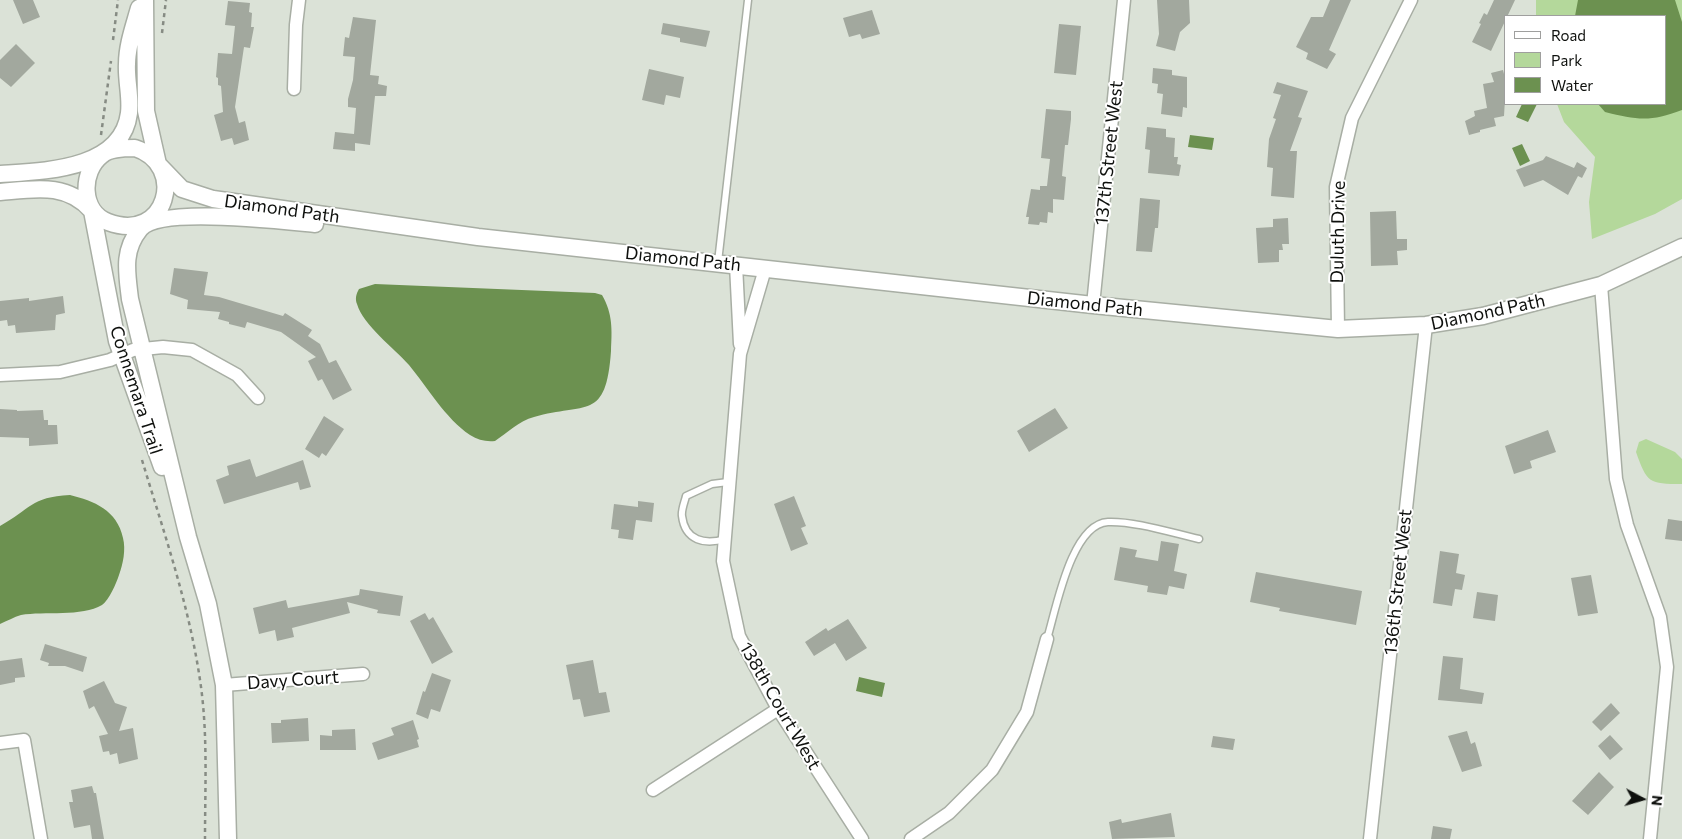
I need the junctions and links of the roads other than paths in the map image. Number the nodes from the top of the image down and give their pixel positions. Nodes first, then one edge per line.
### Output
1 (143, 0) edge
2 (299, 0) edge
3 (748, 0) edge
4 (1124, 0) edge
5 (1411, 0) edge
6 (294, 89) dead end
7 (102, 147) junction
8 (158, 164) junction
9 (0, 174) edge
10 (0, 192) edge
11 (92, 211) junction
12 (148, 222) junction
13 (478, 237) junction
14 (1682, 247) edge
15 (718, 263) junction
16 (736, 266) junction
17 (765, 269) junction
18 (1601, 285) junction
19 (1093, 305) junction
20 (1426, 325) junction
21 (1338, 329) junction
22 (133, 352) junction
23 (740, 354) junction
24 (0, 375) edge
25 (258, 398) dead end
26 (728, 482) junction
27 (188, 537) junction
28 (725, 538) junction
29 (1199, 539) dead end
30 (1047, 639) joint
31 (363, 674) dead end
32 (224, 685) junction
33 (778, 709) junction
34 (0, 742) edge
35 (653, 790) dead end
36 (41, 839) edge
37 (228, 839) edge
38 (862, 839) edge
39 (910, 839) edge
40 (1370, 839) edge
41 (1650, 839) edge

1 - 7 street
1 - 8 street
2 - 6 street
3 - 15 lane
4 - 19 street, 137th Street West
5 - 21 street, Duluth Drive
7 - 8 street, Diamond Path
7 - 9 street, Diamond Path
7 - 11 street
8 - 12 street
8 - 13 street, Diamond Path
10 - 11 street, Diamond Path
11 - 12 street, Diamond Path
11 - 22 street, Connemara Trail
12 - 13 street, Diamond Path
12 - 22 street, Connemara Trail
13 - 15 street, Diamond Path
14 - 18 street, Diamond Path
15 - 16 street, Diamond Path
16 - 17 street, Diamond Path
16 - 23 street, 138th Court West
17 - 19 street, Diamond Path
17 - 23 street, 138th Court West
18 - 20 street, Diamond Path
18 - 41 street
19 - 21 street, Diamond Path
20 - 21 street, Diamond Path
20 - 40 street, 136th Street West
22 - 24 street
22 - 25 street
22 - 27 street, Connemara Trail
22 - 27 street, Connemara Trail
23 - 26 street, 138th Court West
26 - 28 street, 138th Court West
26 - 28 lane
27 - 32 street, Connemara Trail
28 - 33 street, 138th Court West
29 - 30 lane
30 - 39 street
31 - 32 street, Davy Court
32 - 37 street, Connemara Trail
33 - 35 street
33 - 38 street, 138th Court West
34 - 36 street

